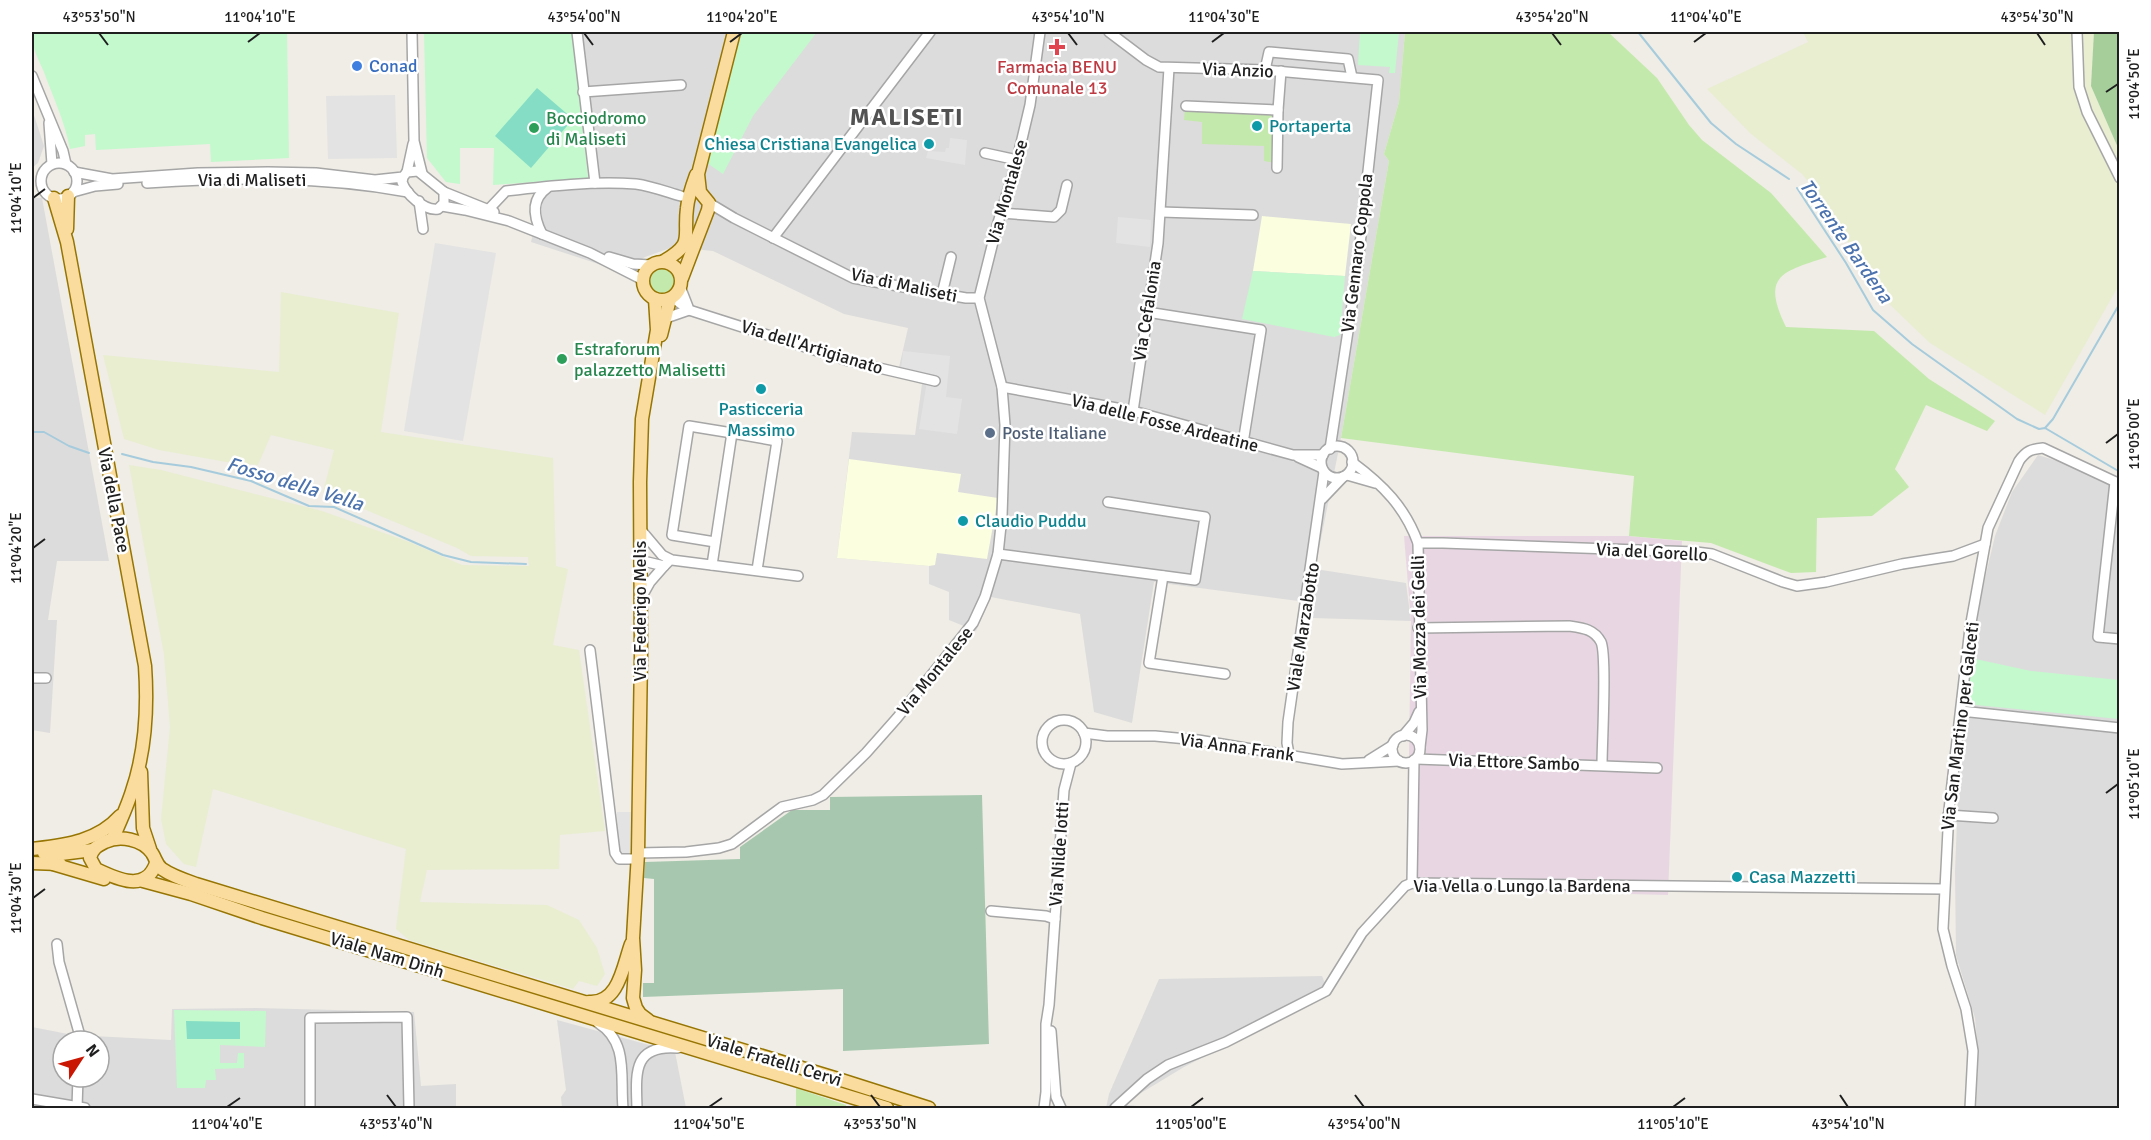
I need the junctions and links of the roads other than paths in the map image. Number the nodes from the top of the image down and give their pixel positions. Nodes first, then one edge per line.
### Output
1 (412, 32) edge
2 (577, 32) edge
3 (734, 32) edge
4 (930, 32) edge
5 (1041, 32) edge
6 (1109, 32) edge
7 (2078, 32) edge
8 (1169, 68) junction
9 (1265, 70) junction
10 (1281, 71) junction
11 (32, 76) edge
12 (1352, 77) junction
13 (1378, 80) joint
14 (681, 85) dead end
15 (583, 92) junction
16 (1186, 106) dead end
17 (1278, 111) junction
18 (47, 112) junction
19 (414, 141) junction
20 (986, 153) dead end
21 (702, 158) junction
22 (1017, 160) junction
23 (52, 164) junction
24 (66, 164) junction
25 (1277, 168) dead end
26 (74, 172) junction
27 (422, 172) junction
28 (42, 175) junction
29 (405, 175) junction
30 (32, 178) edge
31 (2120, 178) edge
32 (94, 181) junction
33 (595, 183) junction
34 (1066, 185) dead end
35 (549, 186) junction
36 (32, 187) edge
37 (43, 189) junction
38 (408, 192) junction
39 (444, 192) junction
40 (70, 194) junction
41 (54, 198) junction
42 (685, 199) junction
43 (419, 201) junction
44 (707, 204) junction
45 (438, 208) junction
46 (489, 209) junction
47 (1161, 212) junction
48 (1001, 213) junction
49 (1253, 216) dead end
50 (509, 221) junction
51 (543, 234) junction
52 (773, 238) junction
53 (67, 242) junction
54 (590, 253) junction
55 (951, 257) dead end
56 (664, 261) junction
57 (651, 265) junction
58 (643, 280) junction
59 (676, 291) junction
60 (942, 294) junction
61 (979, 298) junction
62 (655, 299) junction
63 (688, 310) junction
64 (1147, 312) junction
65 (666, 318) junction
66 (649, 370) junction
67 (935, 381) dead end
68 (1002, 387) junction
69 (1133, 411) junction
70 (732, 433) junction
71 (1243, 443) junction
72 (1331, 450) junction
73 (1293, 455) junction
74 (1352, 462) junction
75 (1323, 470) junction
76 (1345, 476) junction
77 (2117, 483) edge
78 (1378, 484) junction
79 (1322, 499) junction
80 (1108, 502) dead end
81 (639, 528) junction
82 (715, 542) junction
83 (1418, 543) junction
84 (1985, 544) junction
85 (998, 554) junction
86 (662, 555) junction
87 (639, 560) junction
88 (668, 563) junction
89 (712, 565) junction
90 (757, 570) junction
91 (798, 576) dead end
92 (1163, 576) junction
93 (640, 601) junction
94 (1418, 627) junction
95 (2120, 639) edge
96 (590, 650) dead end
97 (1225, 674) dead end
98 (32, 678) edge
99 (46, 678) dead end
100 (1420, 710) junction
101 (1961, 711) junction
102 (2120, 728) edge
103 (1084, 733) junction
104 (1107, 736) junction
105 (1403, 736) junction
106 (1393, 745) junction
107 (1086, 747) junction
108 (1288, 754) junction
109 (1414, 757) junction
110 (141, 759) junction
111 (1366, 761) junction
112 (1057, 763) junction
113 (1071, 763) junction
114 (1602, 765) junction
115 (1657, 768) dead end
116 (1064, 790) junction
117 (126, 808) junction
118 (1948, 815) junction
119 (1993, 818) dead end
120 (113, 838) junction
121 (32, 849) edge
122 (93, 850) junction
123 (638, 856) junction
124 (153, 857) junction
125 (32, 863) edge
126 (53, 864) junction
127 (93, 866) junction
128 (126, 880) junction
129 (143, 881) junction
130 (1412, 883) junction
131 (1944, 889) junction
132 (991, 911) dead end
133 (1054, 919) junction
134 (633, 938) junction
135 (57, 944) dead end
136 (579, 1002) junction
137 (1049, 1005) junction
138 (619, 1013) joint
139 (588, 1017) junction
140 (657, 1025) junction
141 (78, 1029) edge
142 (631, 1030) joint
143 (689, 1048) junction
144 (78, 1089) edge
145 (32, 1099) edge
146 (77, 1108) edge
147 (310, 1108) edge
148 (409, 1108) edge
149 (623, 1108) edge
150 (637, 1108) edge
151 (887, 1108) edge
152 (929, 1108) edge
153 (1044, 1108) edge
154 (1061, 1108) edge
155 (1115, 1108) edge
156 (1970, 1108) edge

1 - 19 street
2 - 15 street
3 - 21 main road
4 - 52 street
5 - 22 street, Via Montalese
6 - 8 street, Via Anzio
7 - 31 street
8 - 9 street, Via Anzio
8 - 47 street, Via Cefalonia
9 - 10 street, Via Anzio
9 - 12 street
10 - 12 street, Via Anzio
10 - 17 street
11 - 18 street
12 - 13 street, Via Anzio
13 - 72 street, Via Gennaro Coppola
14 - 15 street
15 - 33 street
16 - 17 street
17 - 25 street
18 - 23 street
18 - 24 street
19 - 27 street
19 - 29 street
20 - 22 street
21 - 42 main road
21 - 44 main road
22 - 48 street, Via Montalese
23 - 24 street
23 - 28 street
24 - 26 street
26 - 32 street
26 - 40 street
27 - 29 street, Via di Maliseti
27 - 39 street, Via di Maliseti
28 - 30 street
28 - 37 street
29 - 32 street, Via di Maliseti
29 - 38 street
32 - 38 street, Via di Maliseti
32 - 40 street
33 - 35 street
33 - 42 street
34 - 48 street
35 - 46 street
35 - 51 street
36 - 37 street
37 - 41 street
38 - 43 street, Via di Maliseti
39 - 45 street
39 - 46 street, Via di Maliseti
40 - 41 street
40 - 53 main road
41 - 53 main road
42 - 44 main road
42 - 56 main road
43 - 45 street, Via di Maliseti
43 - 45 street
44 - 52 street, Via di Maliseti
44 - 59 main road, Via Federigo Melis
45 - 50 street, Via di Maliseti
46 - 50 street, Via di Maliseti
47 - 49 street
47 - 64 street, Via Cefalonia
48 - 61 street, Via Montalese
50 - 51 street, Via di Maliseti
51 - 54 street, Via di Maliseti
52 - 60 street, Via di Maliseti
53 - 110 main road, Via della Pace
54 - 57 street, Via di Maliseti
54 - 58 street, Via di Maliseti
55 - 60 street
56 - 57 main road
56 - 59 main road
57 - 58 main road
58 - 62 main road, Via Federigo Melis
59 - 62 main road
59 - 63 street, Via dell'Artigianato
59 - 65 main road, Via Federigo Melis
60 - 61 street, Via di Maliseti
61 - 68 street, Via Montalese
62 - 66 main road, Via Federigo Melis
63 - 65 street
63 - 67 street, Via dell'Artigianato
64 - 69 street, Via Cefalonia
64 - 71 street
65 - 66 main road, Via Federigo Melis
66 - 81 main road, Via Federigo Melis
68 - 69 street, Via delle Fosse Ardeatine
68 - 85 street, Via Montalese
69 - 71 street, Via delle Fosse Ardeatine
70 - 82 street
70 - 82 street
70 - 90 street
71 - 73 street, Via delle Fosse Ardeatine
72 - 73 street, Via delle Fosse Ardeatine
72 - 74 street
72 - 75 street
73 - 75 street, Via delle Fosse Ardeatine
74 - 76 street
74 - 78 street
75 - 76 street
75 - 79 street, Viale Marzabotto
76 - 78 street
76 - 79 street
77 - 84 street, Via San Martino per Galceti
77 - 95 street
78 - 83 street
79 - 108 street, Viale Marzabotto
80 - 92 street
81 - 86 street
81 - 87 main road, Via Federigo Melis
82 - 89 street
83 - 84 street, Via del Gorello
83 - 94 street, Via Mozza dei Gelli
84 - 101 street, Via San Martino per Galceti
85 - 92 street
85 - 123 street, Via Montalese
86 - 87 street
86 - 88 street
87 - 88 street
87 - 93 main road, Via Federigo Melis
88 - 89 street
88 - 93 street
89 - 90 street
90 - 91 street
92 - 97 street
93 - 123 main road, Via Federigo Melis
94 - 100 street, Via Mozza dei Gelli
94 - 114 street, Via Ettore Sambo
96 - 123 street
98 - 99 street
100 - 105 street, Via Mozza dei Gelli
100 - 109 street, Via Mozza dei Gelli
101 - 102 street
101 - 118 street, Via San Martino per Galceti
103 - 104 street, Via Anna Frank
103 - 107 street
103 - 112 street
104 - 107 street
104 - 108 street, Via Anna Frank
105 - 106 street, Via Mozza dei Gelli
105 - 109 street
106 - 109 street
106 - 111 street, Via Anna Frank
107 - 113 street
108 - 111 street, Via Anna Frank
109 - 111 street, Via Anna Frank
109 - 114 street, Via Ettore Sambo
109 - 130 street
110 - 117 main road
110 - 124 main road
112 - 113 street
112 - 116 street
113 - 116 street
114 - 115 street, Via Ettore Sambo
116 - 133 street, Via Nilde Iotti
117 - 120 main road
117 - 121 main road
118 - 119 street
118 - 131 street, Via San Martino per Galceti
120 - 122 main road
120 - 124 main road, Viale Nam Dinh
121 - 122 main road
122 - 127 main road
123 - 134 main road
124 - 129 main road
124 - 136 main road, Viale Nam Dinh
125 - 126 main road
126 - 127 main road, Viale Nam Dinh
126 - 128 main road
127 - 128 main road, Viale Nam Dinh
128 - 129 main road, Viale Nam Dinh
129 - 139 main road, Viale Nam Dinh
130 - 131 street, Via Vella o Lungo la Bardena
130 - 155 street, Via Vella o Lungo la Bardena
131 - 156 street, Via San Martino per Galceti
132 - 133 street, Via Nilde Iotti
133 - 137 street, Via Nilde Iotti
134 - 136 main road
134 - 140 main road
135 - 141 street
136 - 138 main road, Viale Nam Dinh
137 - 153 street
137 - 154 street
138 - 140 main road, Viale Fratelli Cervi
139 - 142 main road, Viale Nam Dinh
139 - 149 street
140 - 152 main road, Viale Fratelli Cervi
142 - 143 main road, Viale Fratelli Cervi
143 - 150 street
143 - 151 main road, Viale Fratelli Cervi
144 - 146 street
145 - 146 street
147 - 148 street

